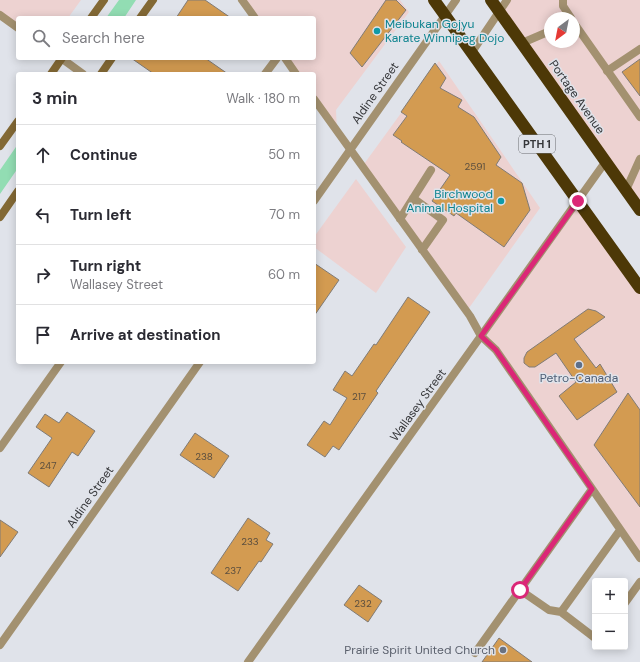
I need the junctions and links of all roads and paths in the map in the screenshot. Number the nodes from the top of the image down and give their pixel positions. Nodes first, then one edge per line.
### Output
1 (104, 0) edge
2 (153, 0) edge
3 (242, 0) edge
4 (434, 0) edge
5 (456, 0) edge
6 (491, 0) edge
7 (507, 0) edge
8 (563, 0) edge
9 (499, 11) junction
10 (567, 12) edge
11 (0, 15) edge
12 (446, 15) junction
13 (92, 16) edge
14 (141, 16) edge
15 (254, 16) edge
16 (16, 27) edge
17 (580, 32) edge
18 (544, 34) edge
19 (522, 43) junction
20 (640, 49) edge
21 (472, 52) junction
22 (61, 60) edge
23 (65, 60) edge
24 (111, 60) edge
25 (276, 60) edge
26 (286, 60) edge
27 (607, 71) junction
28 (52, 72) edge
29 (80, 72) edge
30 (102, 72) edge
31 (266, 72) edge
32 (295, 72) edge
33 (316, 103) edge
34 (640, 117) edge
35 (16, 124) edge
36 (0, 146) edge
37 (350, 150) junction
38 (640, 159) edge
39 (606, 161) junction
40 (431, 170) dead end
41 (626, 190) junction
42 (16, 194) edge
43 (316, 198) edge
44 (413, 198) junction
45 (578, 201) junction
46 (640, 210) edge
47 (0, 217) edge
48 (400, 219) junction
49 (422, 250) junction
50 (640, 288) edge
51 (481, 336) junction
52 (60, 364) edge
53 (199, 364) edge
54 (0, 448) edge
55 (592, 489) junction
56 (620, 530) junction
57 (640, 558) edge
58 (640, 582) edge
59 (520, 590) junction
60 (628, 599) edge
61 (561, 612) junction
62 (592, 636) edge
63 (0, 645) edge
64 (476, 653) dead end
65 (248, 662) edge

1 - 13 main road
2 - 14 main road
3 - 15 street
4 - 12 highway, PTH 1
5 - 12 street, Aldine Street
6 - 9 highway, Portage Avenue
7 - 9 street
8 - 10 street
9 - 19 highway, Portage Avenue
9 - 21 street
11 - 16 street
12 - 21 highway, PTH 1
12 - 37 street, Aldine Street
17 - 27 street
18 - 19 street
19 - 39 highway, Portage Avenue
20 - 27 street
21 - 45 highway, PTH 1
22 - 28 main road
23 - 29 street
24 - 30 main road
25 - 31 street
26 - 32 street
27 - 34 street
33 - 37 street
35 - 36 main road
37 - 43 street, Aldine Street
37 - 48 street
38 - 41 street
39 - 41 highway, Portage Avenue
39 - 45 street, Wallasey Street
40 - 44 street
41 - 46 highway, Portage Avenue
42 - 47 main road
44 - 48 street
44 - 49 street
45 - 50 highway, PTH 1
45 - 51 street, Wallasey Street
48 - 49 street
49 - 51 street
51 - 55 street
51 - 65 street, Wallasey Street
52 - 54 street
53 - 63 street, Aldine Street
55 - 56 street
55 - 59 street
56 - 57 street
56 - 61 street
58 - 60 street
59 - 61 street
59 - 64 street
61 - 62 street

